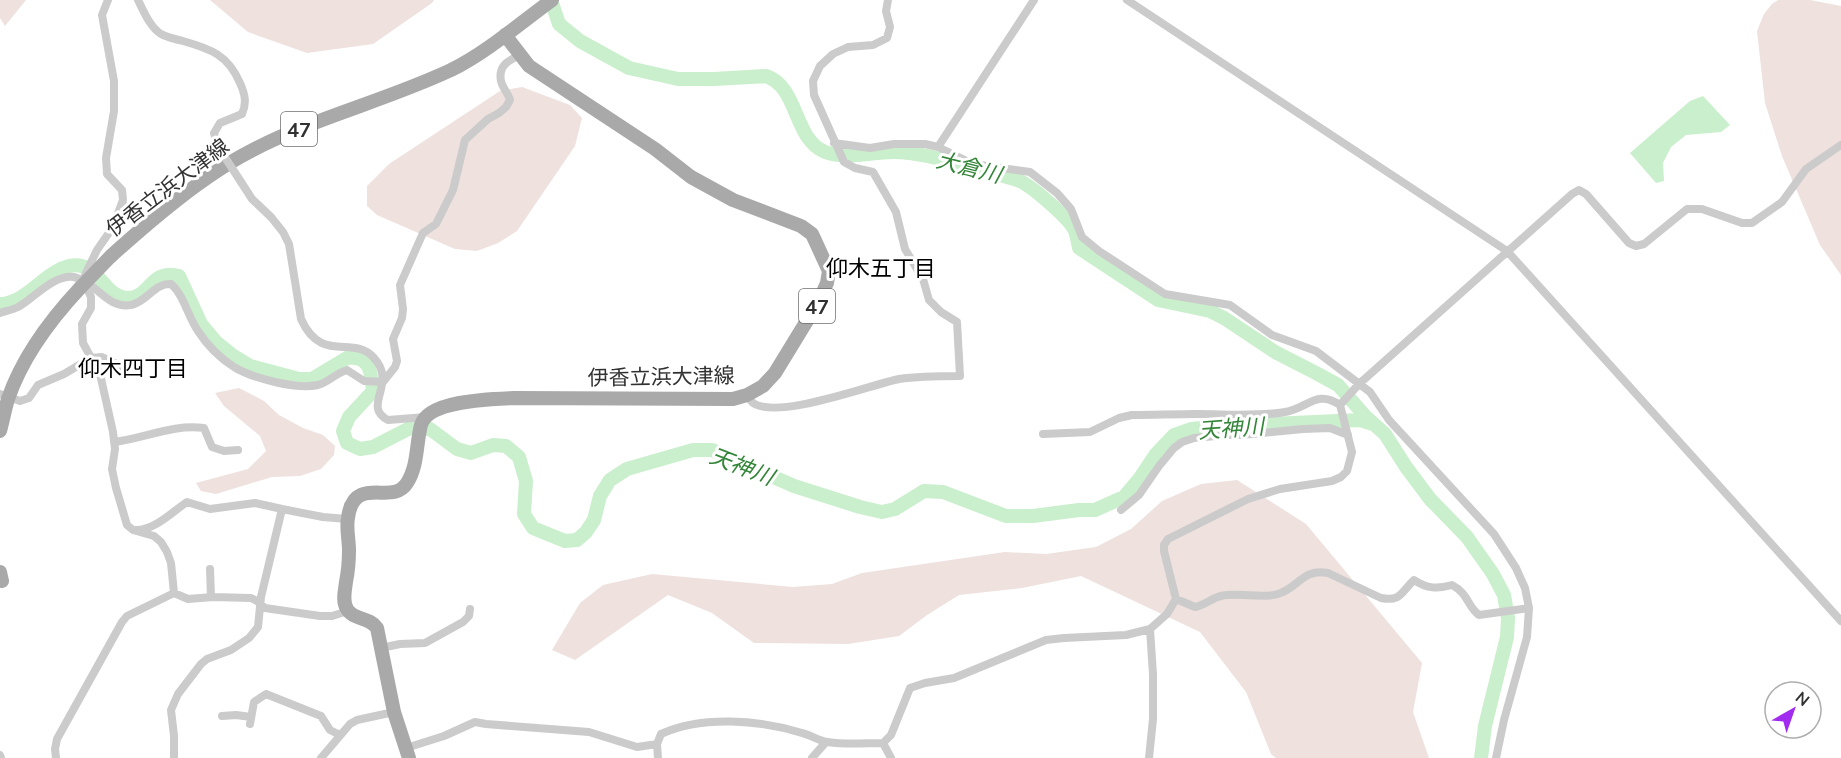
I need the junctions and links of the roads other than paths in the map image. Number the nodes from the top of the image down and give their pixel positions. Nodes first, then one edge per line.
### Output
1 (108, 0) edge
2 (138, 0) edge
3 (888, 0) edge
4 (1034, 0) edge
5 (1127, 0) edge
6 (547, 3) edge
7 (505, 35) junction
8 (521, 55) junction
9 (834, 143) junction
10 (1841, 144) edge
11 (938, 147) junction
12 (122, 204) junction
13 (152, 220) junction
14 (1507, 251) junction
15 (83, 282) junction
16 (0, 313) edge
17 (91, 358) junction
18 (131, 369) dead end
19 (381, 382) junction
20 (1359, 384) junction
21 (4, 396) edge
22 (747, 396) junction
23 (1342, 405) junction
24 (424, 420) junction
25 (0, 430) edge
26 (1347, 432) junction
27 (1043, 434) dead end
28 (114, 442) junction
29 (238, 450) dead end
30 (282, 509) junction
31 (1121, 510) dead end
32 (347, 519) junction
33 (133, 530) junction
34 (210, 569) dead end
35 (174, 593) junction
36 (211, 597) junction
37 (1176, 599) junction
38 (261, 605) junction
39 (1529, 608) junction
40 (470, 609) dead end
41 (348, 610) junction
42 (1841, 621) edge
43 (1150, 629) junction
44 (381, 648) junction
45 (394, 712) junction
46 (222, 716) dead end
47 (340, 735) junction
48 (826, 742) junction
49 (884, 743) junction
50 (657, 744) junction
51 (407, 753) edge
52 (56, 758) edge
53 (174, 758) edge
54 (321, 758) edge
55 (658, 758) edge
56 (812, 758) edge
57 (891, 758) edge
58 (1149, 758) edge
59 (1496, 758) edge

1 - 12 street
2 - 19 street, bridge
3 - 9 street
4 - 11 street
5 - 14 street
6 - 7 main road, 伊香立浜大津線 / 47
7 - 8 main road, 伊香立浜大津線 / 47
7 - 13 main road, 伊香立浜大津線 / 47
8 - 19 street
8 - 22 main road, 伊香立浜大津線 / 47
9 - 11 street
9 - 22 street
10 - 14 street
11 - 20 street
12 - 13 street
12 - 15 street
13 - 15 main road, 伊香立浜大津線 / 47, bridge
14 - 20 street
14 - 42 street
15 - 16 street
15 - 17 street
15 - 19 street
15 - 21 main road, 伊香立浜大津線 / 47
17 - 18 street
17 - 21 street
17 - 28 street
19 - 24 street
20 - 23 street
20 - 39 street
21 - 25 main road, 伊香立浜大津線 / 47
22 - 24 main road, 伊香立浜大津線
23 - 26 street
23 - 27 street
24 - 32 main road
26 - 31 street
26 - 37 street
28 - 29 street
28 - 33 street
30 - 32 street
30 - 33 street
30 - 38 street
32 - 41 main road
33 - 35 street
34 - 36 street
35 - 36 street
35 - 52 street
36 - 38 street
37 - 39 street
37 - 43 street
38 - 41 street
38 - 53 street
39 - 59 street
40 - 44 street
41 - 44 main road
43 - 49 street
43 - 58 street
44 - 45 main road
45 - 47 street
45 - 51 main road
46 - 47 street
47 - 54 street
48 - 49 street
48 - 50 street
48 - 56 street
49 - 57 street
50 - 51 street
50 - 55 street

